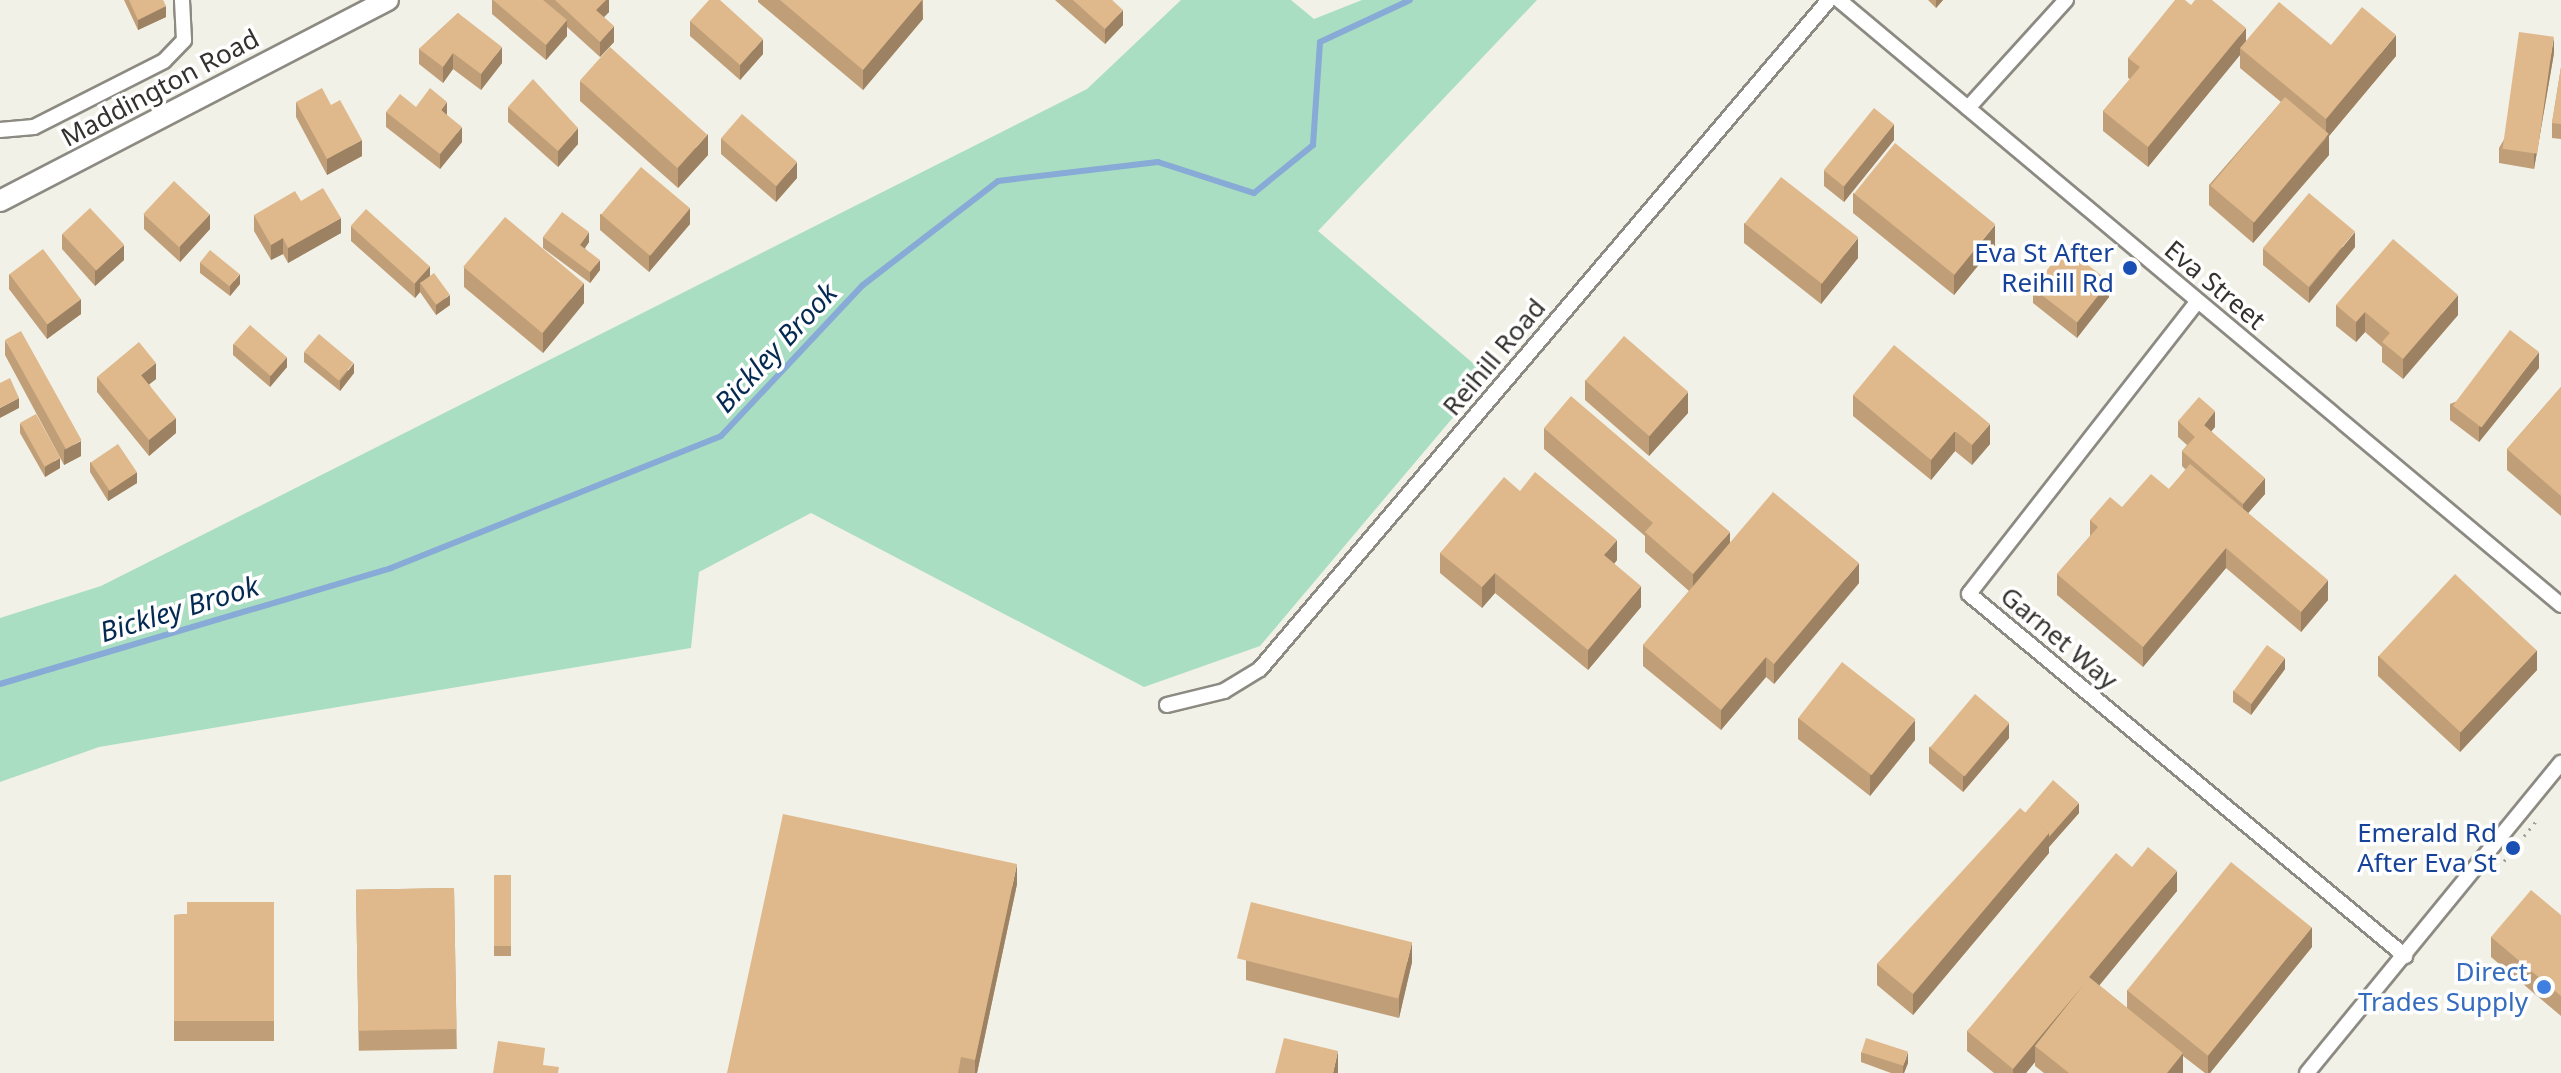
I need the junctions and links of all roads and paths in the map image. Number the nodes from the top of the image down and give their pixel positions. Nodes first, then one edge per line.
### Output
1 (182, 0) edge
2 (388, 0) edge
3 (1829, 0) edge
4 (1839, 0) edge
5 (2066, 0) edge
6 (1968, 108) junction
7 (0, 130) edge
8 (0, 201) edge
9 (2197, 302) junction
10 (2561, 605) edge
11 (1167, 705) dead end
12 (2561, 763) edge
13 (2405, 956) junction
14 (2307, 1073) edge

1 - 7 street
2 - 8 main road, Maddington Road
3 - 11 street, Reihill Road
4 - 6 street, Eva Street
5 - 6 street
6 - 9 street, Eva Street
9 - 10 street, Eva Street
9 - 13 street, Garnet Way
12 - 13 street
13 - 14 street

